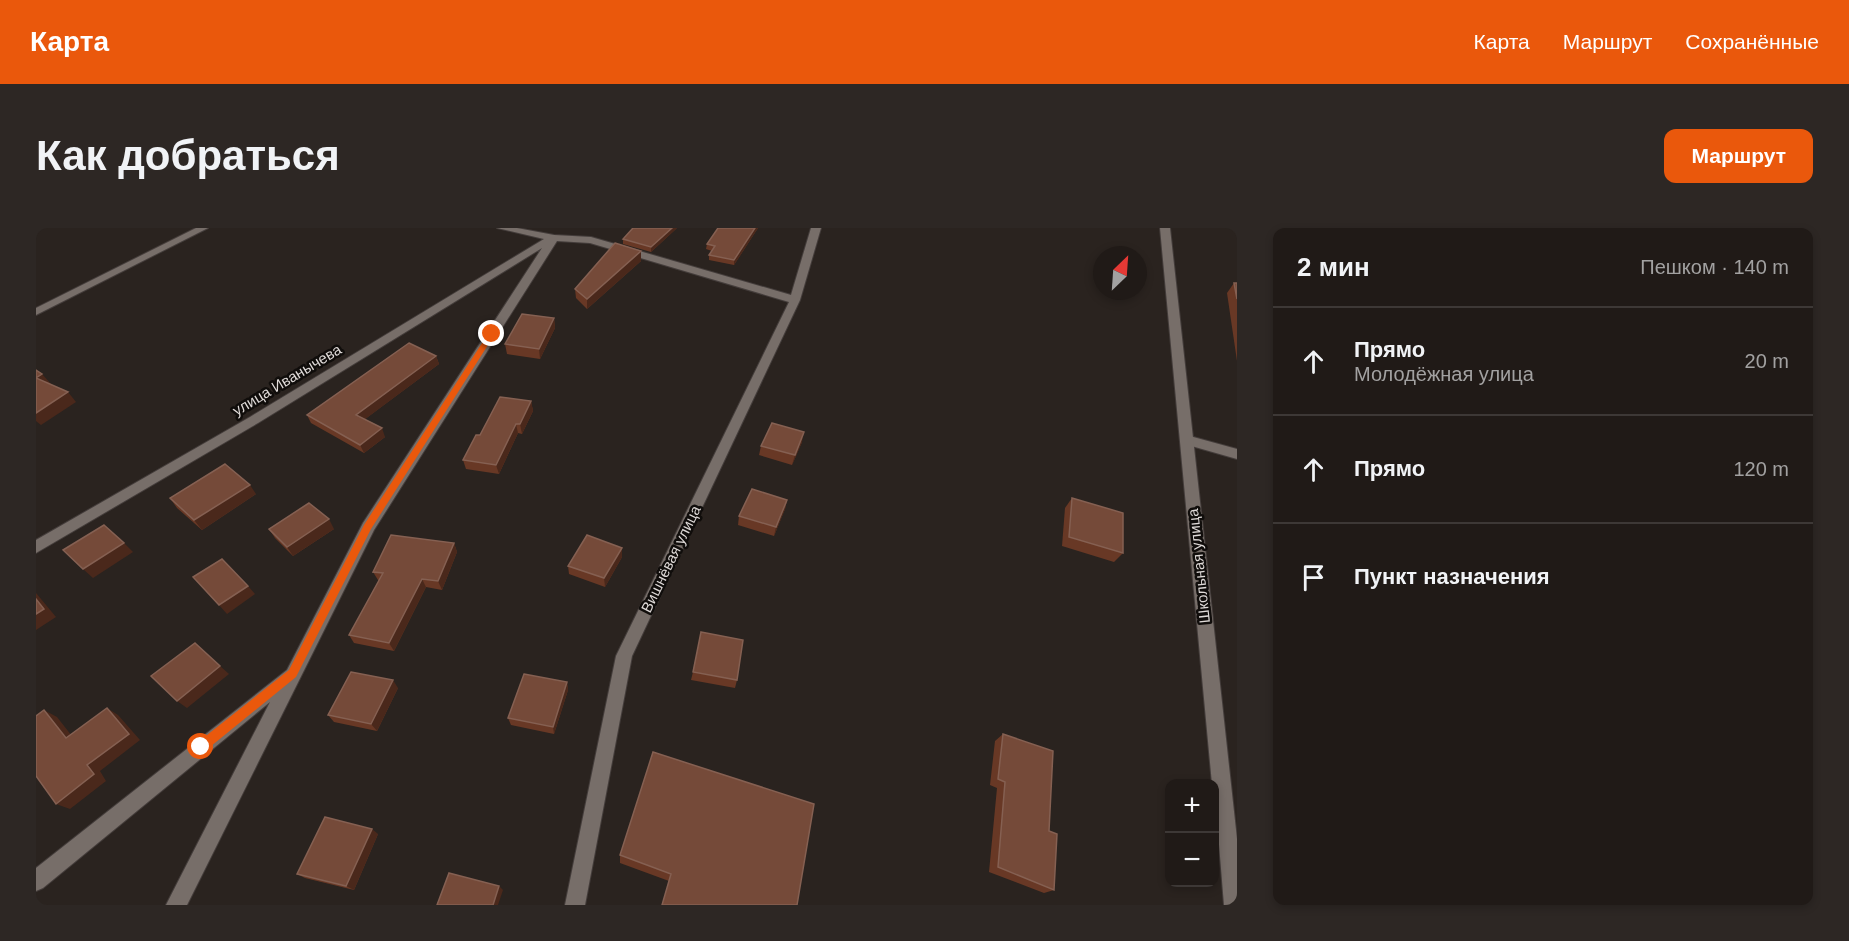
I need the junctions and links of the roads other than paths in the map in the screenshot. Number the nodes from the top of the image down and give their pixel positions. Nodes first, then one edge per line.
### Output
1 (203, 228) edge
2 (502, 228) edge
3 (816, 228) edge
4 (1165, 228) edge
5 (554, 238) junction
6 (795, 300) junction
7 (36, 312) edge
8 (1186, 440) junction
9 (1237, 454) edge
10 (36, 547) edge
11 (292, 673) junction
12 (36, 881) edge
13 (176, 905) edge
14 (575, 905) edge
15 (1234, 905) edge

1 - 7 street
2 - 5 street
3 - 6 street, Вишнёвая улица
4 - 8 street, Школьная улица
5 - 6 street
5 - 10 street, улица Иванычева
5 - 11 street
6 - 14 street, Вишнёвая улица
8 - 9 street
8 - 15 street, Школьная улица
11 - 12 street
11 - 13 street

